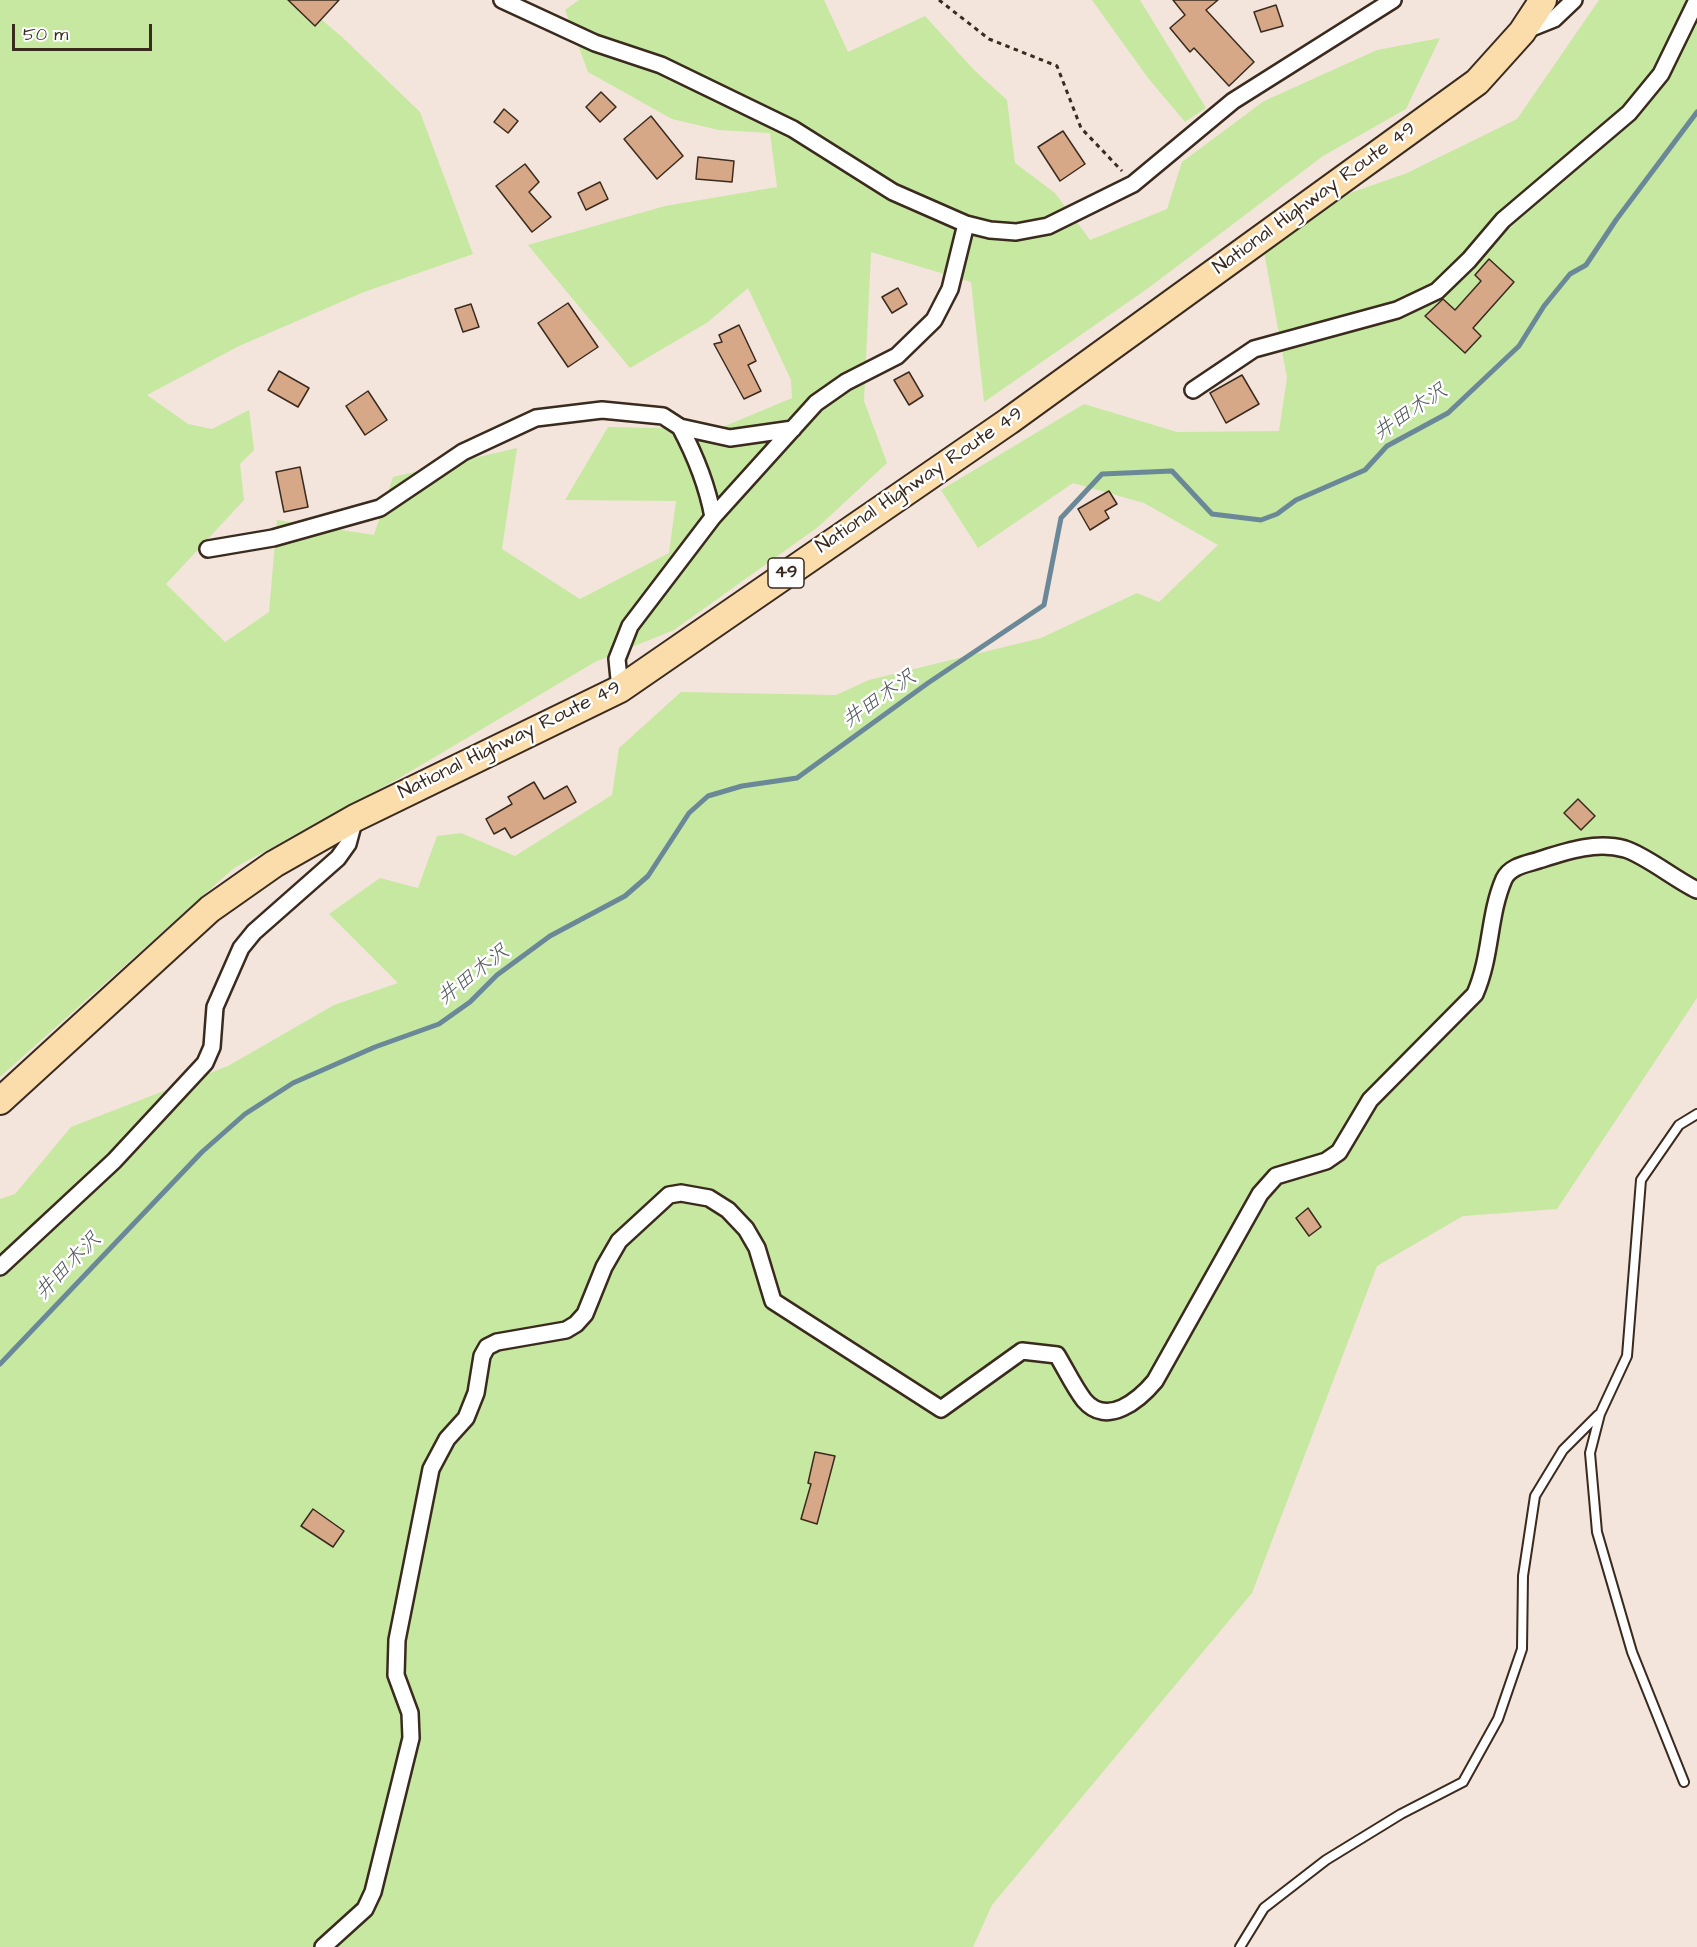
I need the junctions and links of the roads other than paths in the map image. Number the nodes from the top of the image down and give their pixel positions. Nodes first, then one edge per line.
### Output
1 (502, 0) edge
2 (1393, 0) edge
3 (1543, 0) edge
4 (1574, 0) edge
5 (1697, 0) edge
6 (1367, 7) edge
7 (1522, 32) junction
8 (966, 224) junction
9 (1193, 390) dead end
10 (680, 427) junction
11 (793, 429) junction
12 (713, 518) junction
13 (208, 549) dead end
14 (620, 689) junction
15 (356, 818) junction
16 (1697, 890) edge
17 (0, 1101) edge
18 (1697, 1114) edge
19 (0, 1267) edge
20 (1599, 1414) junction
21 (1684, 1782) dead end
22 (322, 1947) edge
23 (1240, 1947) edge

1 - 8 street
2 - 6 street
3 - 7 highway, National Highway Route 49 / 49
4 - 7 street
5 - 9 street
6 - 8 street
7 - 14 highway, National Highway Route 49 / 49
8 - 11 street
10 - 11 street
10 - 12 street
10 - 13 street
11 - 12 street
12 - 14 street
14 - 15 highway, National Highway Route 49 / 49
15 - 17 highway, National Highway Route 49 / 49
15 - 19 street
16 - 22 street
18 - 20 lane
20 - 21 lane
20 - 23 lane

